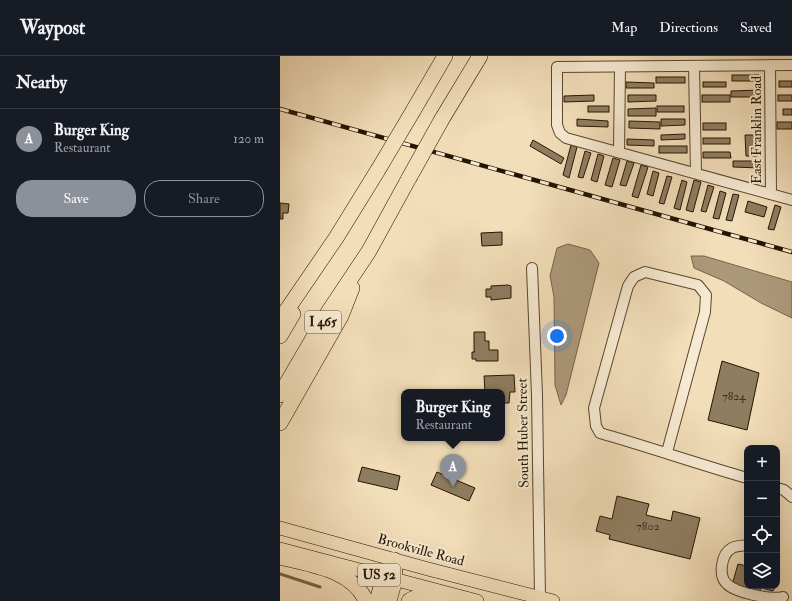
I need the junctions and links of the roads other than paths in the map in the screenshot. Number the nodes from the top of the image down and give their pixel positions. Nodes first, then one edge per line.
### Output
1 (445, 56) edge
2 (480, 56) edge
3 (770, 65) junction
4 (792, 65) edge
5 (620, 66) junction
6 (694, 66) junction
7 (619, 151) junction
8 (696, 173) junction
9 (771, 194) junction
10 (792, 200) edge
11 (336, 238) junction
12 (368, 251) junction
13 (532, 268) dead end
14 (280, 320) edge
15 (280, 336) edge
16 (280, 395) edge
17 (280, 423) edge
18 (667, 452) junction
19 (744, 477) edge
20 (780, 489) edge
21 (792, 497) edge
22 (280, 528) edge
23 (744, 546) edge
24 (280, 549) edge
25 (280, 557) edge
26 (394, 560) junction
27 (390, 578) junction
28 (783, 597) dead end
29 (540, 598) junction
30 (366, 601) edge
31 (377, 601) edge
32 (389, 601) edge
33 (409, 601) edge
34 (468, 601) edge
35 (477, 601) edge
36 (553, 601) edge

1 - 11 highway, I 465, bridge
2 - 12 highway, I 465, bridge
3 - 4 street, East Franklin Road
3 - 6 street, East Franklin Road
3 - 9 street, East Franklin Road
5 - 6 street, East Franklin Road
5 - 7 street
5 - 7 street, East Franklin Road
6 - 8 street
7 - 8 street, East Franklin Road
8 - 9 street, East Franklin Road
9 - 10 street, East Franklin Road
11 - 14 highway
11 - 15 highway, I 465
12 - 16 highway, I 465
12 - 17 highway
13 - 29 street, South Huber Street
18 - 18 street
18 - 19 street
20 - 21 street
22 - 26 main road, Brookville Road
23 - 28 street
24 - 27 main road, US 52
25 - 30 highway
26 - 27 highway, US 52
26 - 29 main road, Brookville Road / US 52
27 - 31 highway, US 52
27 - 32 highway
27 - 35 main road, US 52
29 - 36 main road, Brookville Road / US 52
33 - 34 highway

